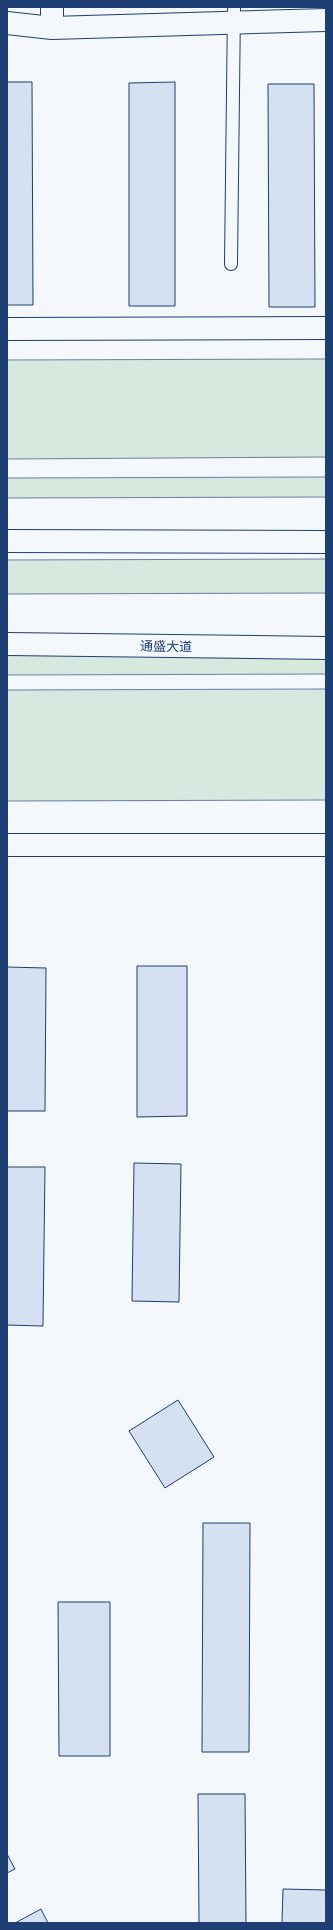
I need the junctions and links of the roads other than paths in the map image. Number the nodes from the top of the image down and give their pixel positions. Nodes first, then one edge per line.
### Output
1 (234, 15) edge
2 (52, 18) edge
3 (326, 20) edge
4 (7, 23) edge
5 (231, 264) dead end
6 (326, 328) edge
7 (7, 329) edge
8 (7, 541) edge
9 (326, 542) edge
10 (7, 644) edge
11 (326, 648) edge
12 (326, 845) edge
13 (7, 846) edge

1 - 2 street
1 - 3 street
1 - 5 lane
2 - 4 street
6 - 7 street
8 - 9 street
10 - 11 street, 通盛大道
12 - 13 street

